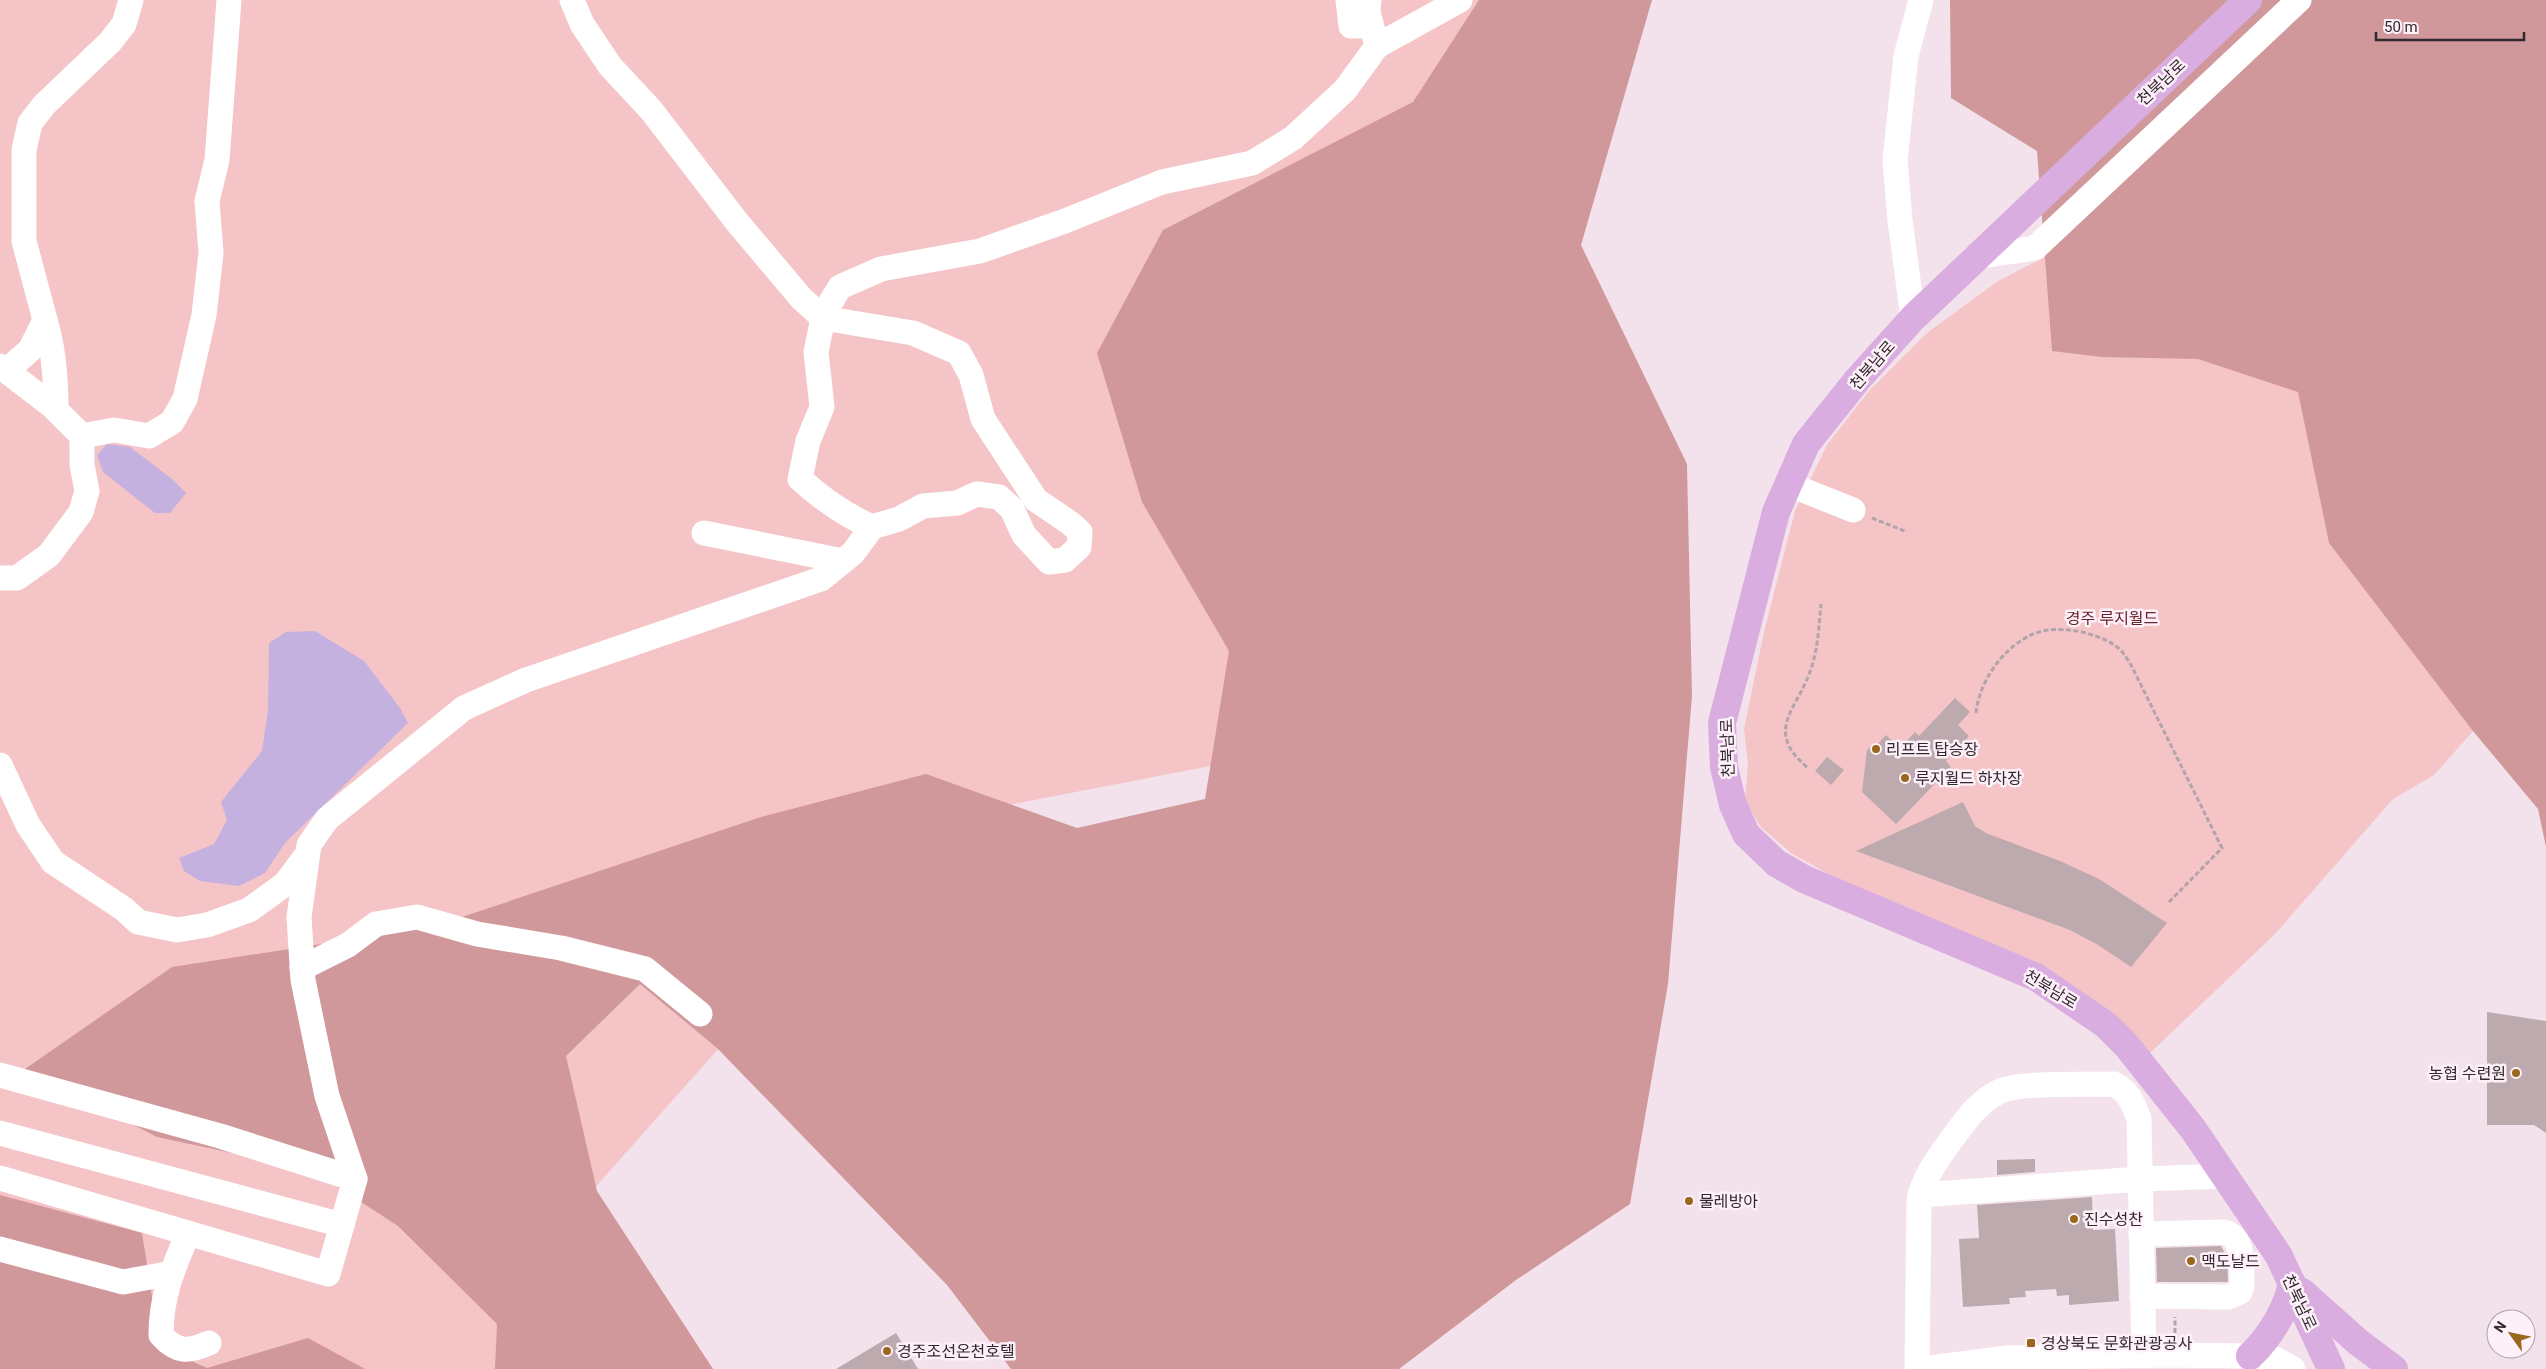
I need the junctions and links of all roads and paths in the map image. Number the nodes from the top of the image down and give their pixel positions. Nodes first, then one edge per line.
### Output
1 (131, 0) edge
2 (229, 0) edge
3 (572, 0) edge
4 (1460, 0) edge
5 (1921, 0) edge
6 (2248, 0) edge
7 (2299, 0) edge
8 (1362, 4) edge
9 (1377, 46) junction
10 (1975, 257) junction
11 (823, 318) junction
12 (1913, 318) junction
13 (45, 320) junction
14 (3, 368) edge
15 (56, 409) junction
16 (82, 436) junction
17 (1788, 484) junction
18 (1853, 510) joint
19 (872, 527) junction
20 (1907, 532) dead end
21 (704, 533) dead end
22 (843, 561) junction
23 (0, 578) edge
24 (1821, 604) dead end
25 (1976, 713) dead end
26 (0, 765) edge
27 (1807, 767) dead end
28 (307, 854) junction
29 (2169, 902) dead end
30 (302, 968) junction
31 (700, 1014) dead end
32 (0, 1075) edge
33 (0, 1133) edge
34 (2224, 1176) junction
35 (0, 1178) edge
36 (355, 1179) junction
37 (2140, 1179) junction
38 (1920, 1195) junction
39 (342, 1225) junction
40 (188, 1233) junction
41 (2141, 1234) junction
42 (0, 1249) edge
43 (172, 1273) junction
44 (2292, 1283) junction
45 (2142, 1296) junction
46 (2175, 1297) junction
47 (209, 1343) dead end
48 (2174, 1355) junction
49 (2144, 1356) junction
50 (2250, 1356) junction
51 (1916, 1369) edge
52 (1923, 1369) edge
53 (2293, 1369) edge
54 (2331, 1369) edge
55 (2394, 1369) edge

1 - 13 street
2 - 16 street
3 - 11 street
4 - 9 street
5 - 12 street
6 - 10 main road, 천북남로
7 - 10 street
8 - 9 street
9 - 11 street
10 - 12 main road, 천북남로
11 - 19 street
11 - 19 street
12 - 17 main road, 천북남로
13 - 14 street
13 - 15 street
14 - 15 street
15 - 16 street
16 - 23 street
17 - 18 street
17 - 34 main road, 천북남로
18 - 20 path
19 - 22 street
21 - 22 street
22 - 28 street
24 - 27 path
25 - 29 path
26 - 28 street
28 - 30 street
30 - 31 street
30 - 36 street
32 - 36 street
33 - 39 street
34 - 37 street
34 - 44 main road, 천북남로
35 - 40 street
36 - 39 street
37 - 38 street
37 - 38 street
37 - 41 street
38 - 51 street
39 - 40 street
40 - 43 street
41 - 45 street
41 - 46 street
42 - 43 street
43 - 47 street
44 - 50 main road
44 - 54 main road, 천북남로
44 - 55 main road
45 - 46 street
45 - 49 street
46 - 48 path
48 - 49 street
48 - 50 street
49 - 52 street
50 - 53 street

